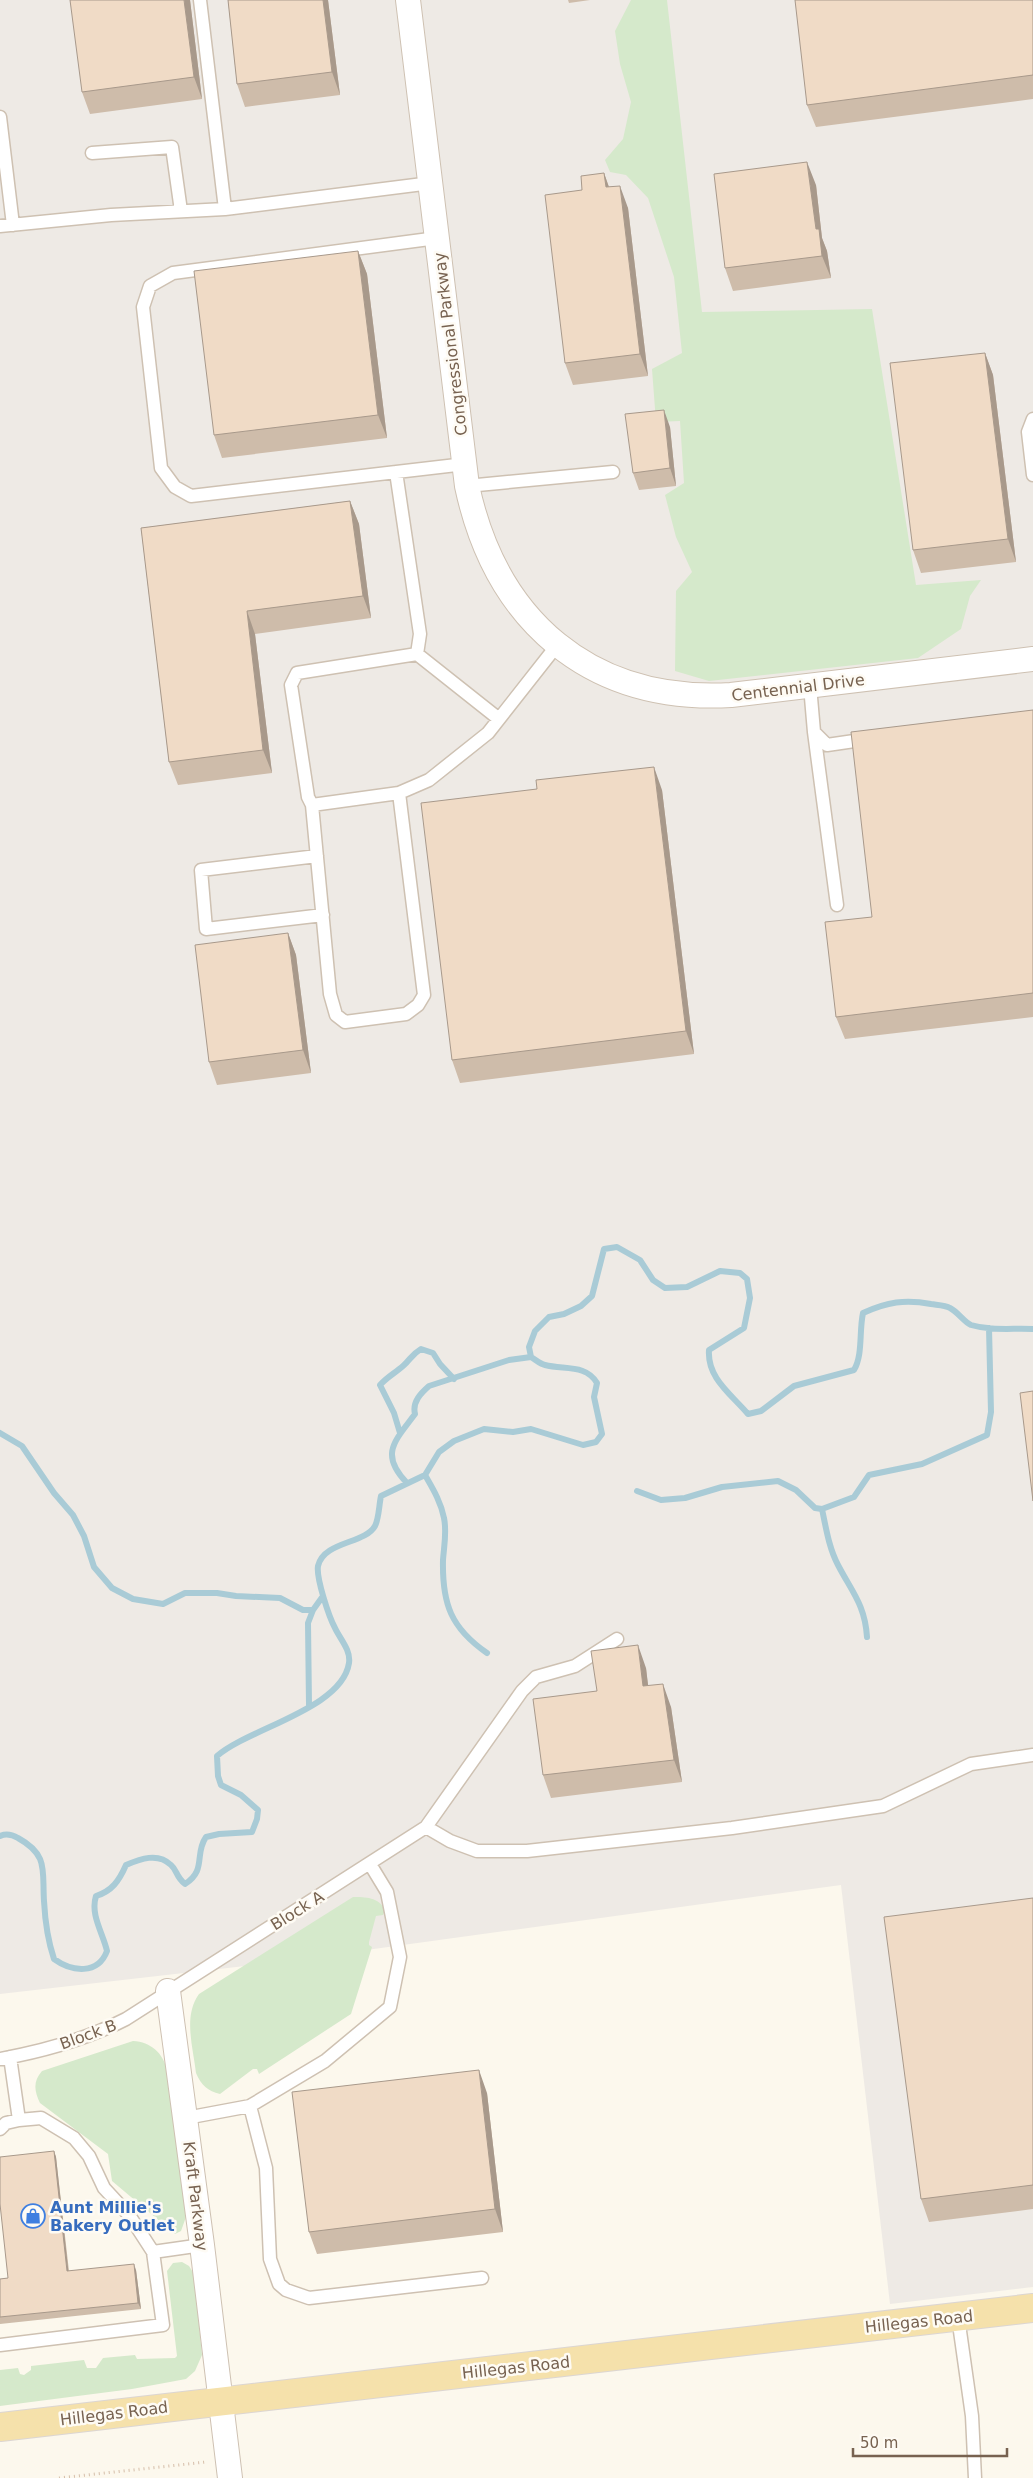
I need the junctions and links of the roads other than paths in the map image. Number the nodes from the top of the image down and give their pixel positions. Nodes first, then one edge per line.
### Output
1 (200, 0) edge
2 (408, 0) edge
3 (0, 117) edge
4 (92, 154) dead end
5 (431, 183) junction
6 (225, 208) junction
7 (181, 211) junction
8 (6, 226) edge
9 (437, 238) junction
10 (1033, 419) edge
11 (396, 472) junction
12 (613, 472) dead end
13 (466, 475) junction
14 (1033, 475) edge
15 (564, 649) junction
16 (417, 654) junction
17 (1033, 659) edge
18 (810, 686) junction
19 (499, 719) junction
20 (814, 732) junction
21 (876, 738) edge
22 (399, 793) junction
23 (312, 805) junction
24 (317, 856) junction
25 (837, 905) dead end
26 (322, 915) junction
27 (617, 1639) dead end
28 (1033, 1755) edge
29 (426, 1827) junction
30 (370, 1864) junction
31 (168, 1991) junction
32 (5, 2058) edge
33 (250, 2106) junction
34 (186, 2118) junction
35 (19, 2120) junction
36 (0, 2130) edge
37 (202, 2245) junction
38 (153, 2252) junction
39 (482, 2278) dead end
40 (1033, 2308) edge
41 (958, 2317) junction
42 (0, 2345) edge
43 (222, 2400) junction
44 (0, 2427) edge
45 (230, 2478) edge
46 (975, 2478) edge

1 - 6 lane
2 - 5 street, Congressional Parkway
3 - 8 lane
4 - 7 lane
5 - 6 lane
5 - 9 street, Congressional Parkway
6 - 7 lane
7 - 8 lane
9 - 11 lane
9 - 13 street, Congressional Parkway
10 - 14 lane
11 - 13 lane
11 - 16 lane
12 - 13 lane
13 - 15 street, Congressional Parkway
15 - 18 street, Centennial Drive
15 - 19 lane
16 - 19 lane
16 - 23 lane
17 - 18 street, Centennial Drive
18 - 20 lane
19 - 22 lane
20 - 21 lane
20 - 25 lane
22 - 23 lane
22 - 26 lane
23 - 24 lane
24 - 26 lane
24 - 26 lane
27 - 29 lane
28 - 29 lane
29 - 30 lane, Block A
30 - 31 lane, Block A
30 - 33 lane
31 - 32 lane, Block B
31 - 34 street, Kraft Parkway
32 - 35 lane
33 - 34 lane
33 - 39 lane
34 - 37 street, Kraft Parkway
35 - 36 lane
35 - 38 lane
37 - 38 lane
37 - 43 street, Kraft Parkway
38 - 42 lane
40 - 41 main road, Hillegas Road
41 - 43 main road, Hillegas Road
41 - 46 lane
43 - 44 main road, Hillegas Road
43 - 45 street, Kraft Parkway

